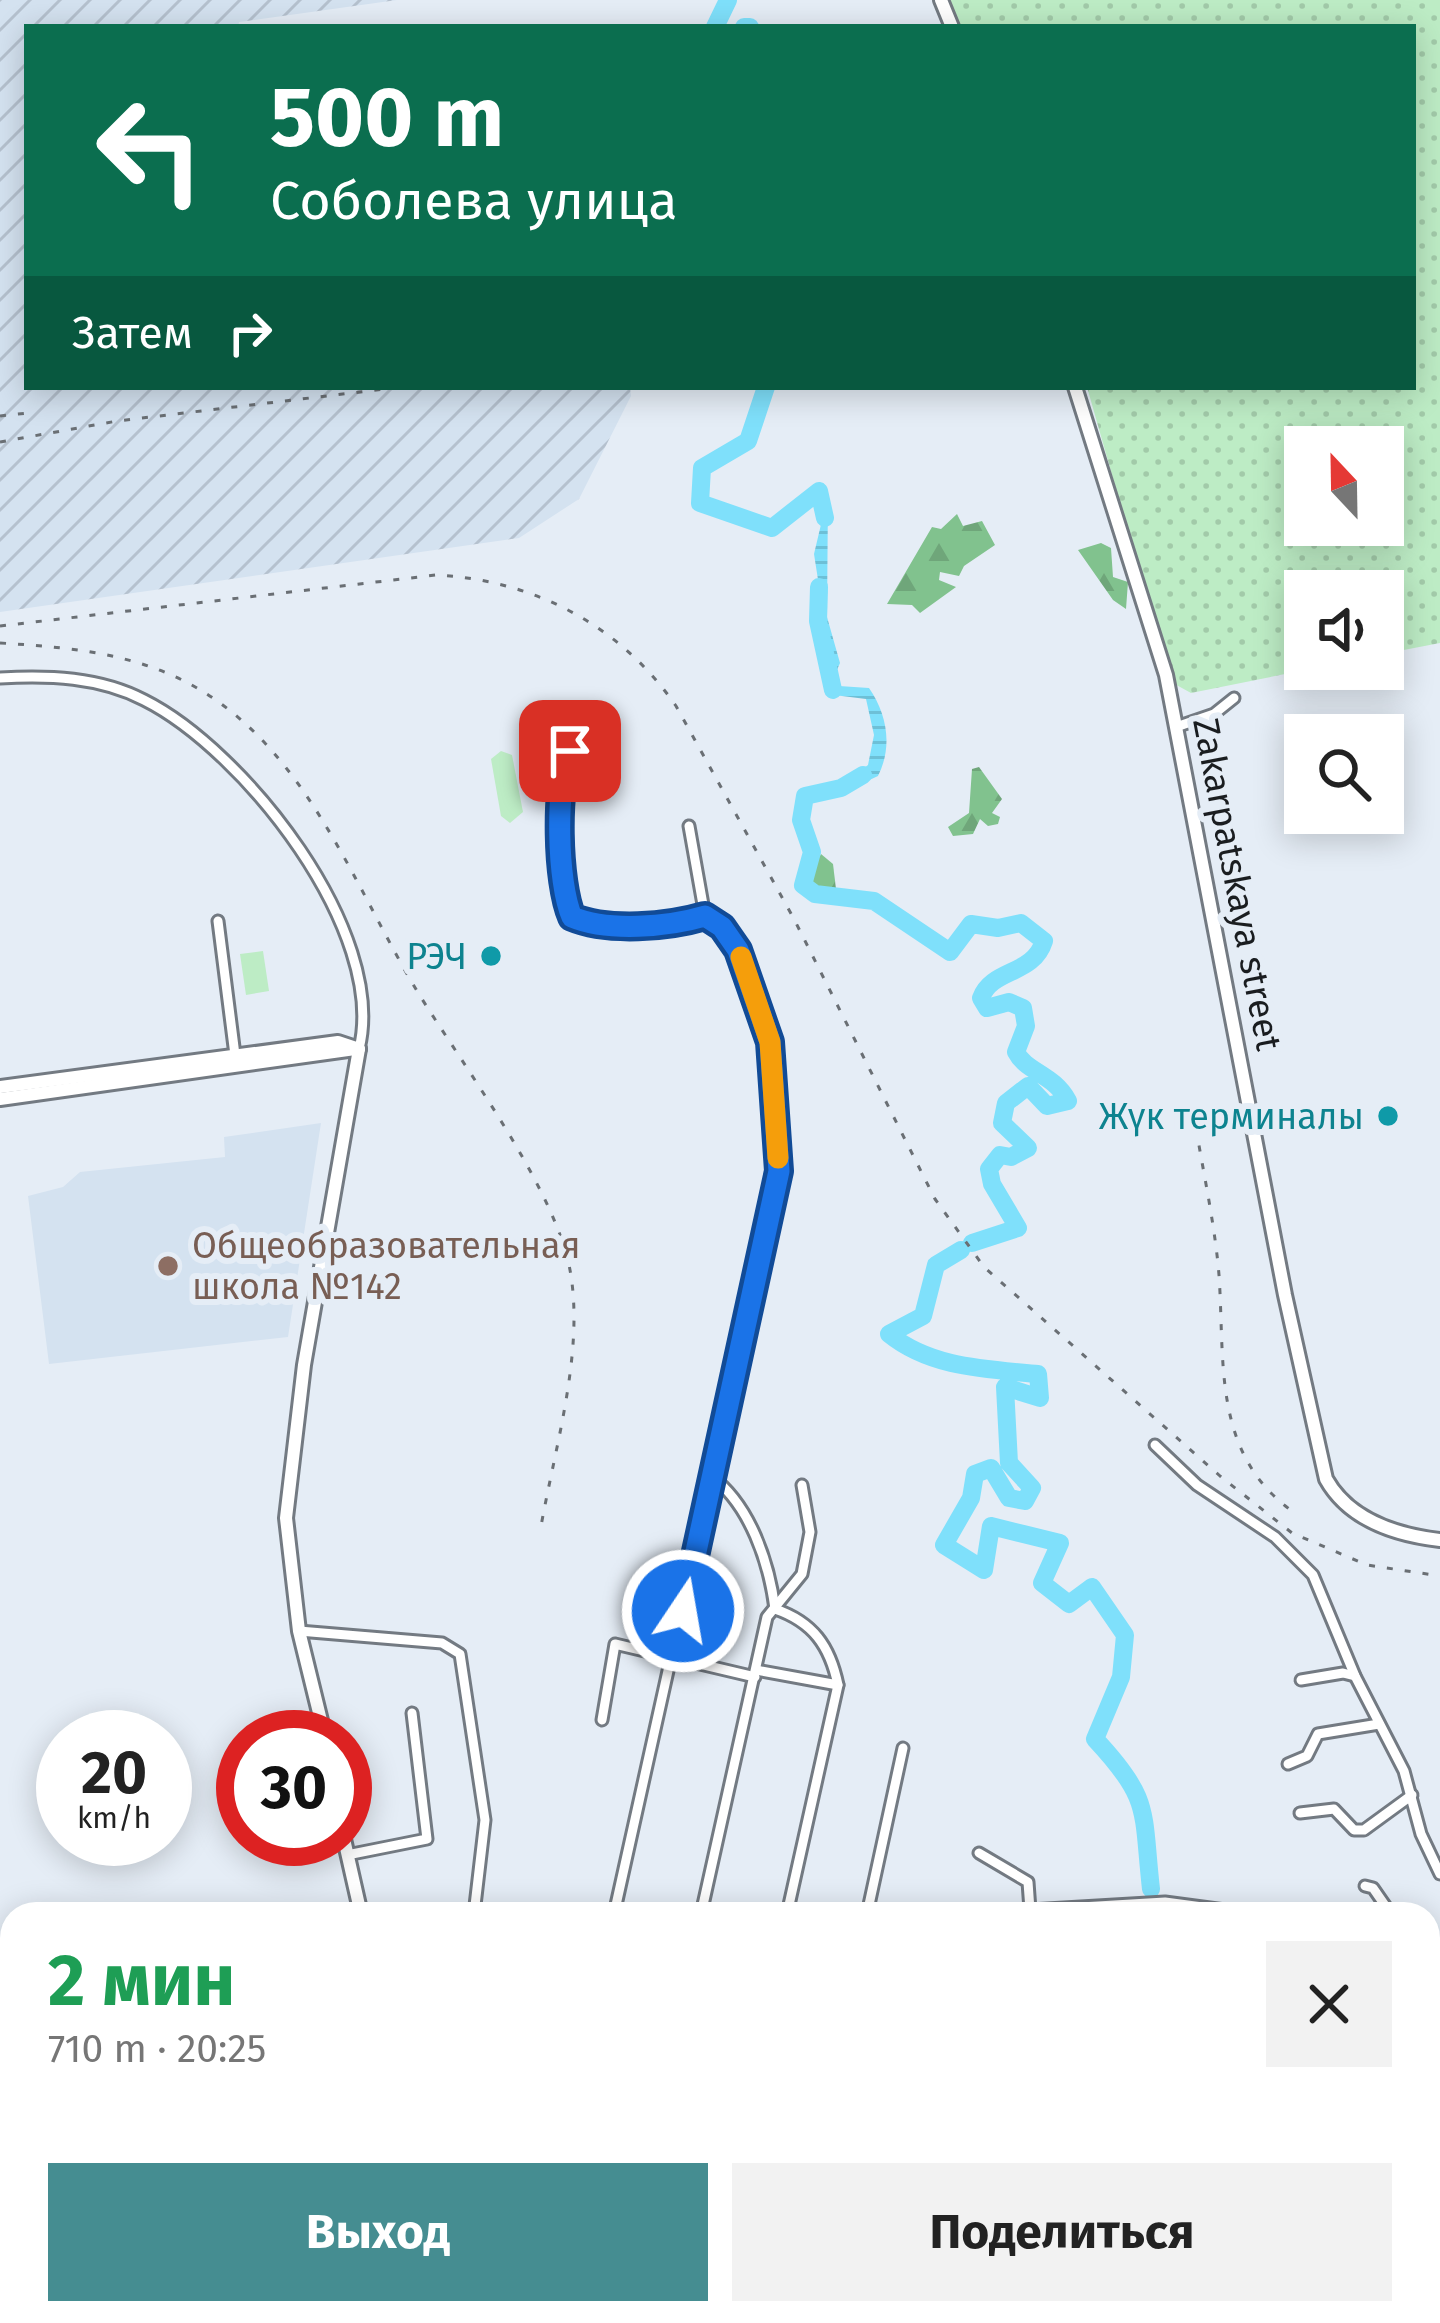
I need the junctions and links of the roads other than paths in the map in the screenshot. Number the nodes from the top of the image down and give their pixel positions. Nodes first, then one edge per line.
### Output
1 (1076, 390) edge
2 (0, 678) edge
3 (1234, 698) dead end
4 (1176, 727) junction
5 (570, 751) dead end
6 (688, 826) dead end
7 (705, 916) junction
8 (218, 921) dead end
9 (359, 1048) junction
10 (235, 1055) junction
11 (0, 1087) edge
12 (0, 1099) edge
13 (1155, 1445) dead end
14 (711, 1476) junction
15 (802, 1485) dead end
16 (1440, 1540) edge
17 (775, 1609) junction
18 (298, 1631) junction
19 (674, 1656) junction
20 (755, 1673) junction
21 (1355, 1676) junction
22 (1301, 1680) dead end
23 (838, 1685) junction
24 (318, 1710) edge
25 (412, 1713) dead end
26 (602, 1720) dead end
27 (1379, 1724) junction
28 (903, 1748) dead end
29 (1288, 1764) dead end
30 (1412, 1795) junction
31 (1300, 1813) dead end
32 (372, 1850) edge
33 (979, 1853) dead end
34 (350, 1866) edge
35 (1440, 1874) edge
36 (1365, 1886) dead end
37 (358, 1902) edge
38 (475, 1902) edge
39 (617, 1902) edge
40 (703, 1902) edge
41 (790, 1902) edge
42 (870, 1902) edge
43 (1027, 1902) edge
44 (1383, 1902) edge

1 - 4 street, Zakarpatskaya street
2 - 9 street
3 - 4 street
4 - 16 street, Zakarpatskaya street
5 - 7 street
6 - 7 street
7 - 14 street
8 - 10 street
9 - 10 street
9 - 12 street
9 - 18 street
10 - 11 street
13 - 21 street
14 - 17 street
14 - 19 street
15 - 17 street
17 - 20 street
17 - 23 street
18 - 24 street
18 - 38 street
19 - 20 street
19 - 26 street
19 - 39 street
20 - 23 street
20 - 40 street
21 - 22 street
21 - 27 street
23 - 41 street
25 - 32 street
27 - 29 street
27 - 30 street
28 - 42 street
30 - 31 street
30 - 35 street
33 - 43 street
34 - 37 street
36 - 44 street

